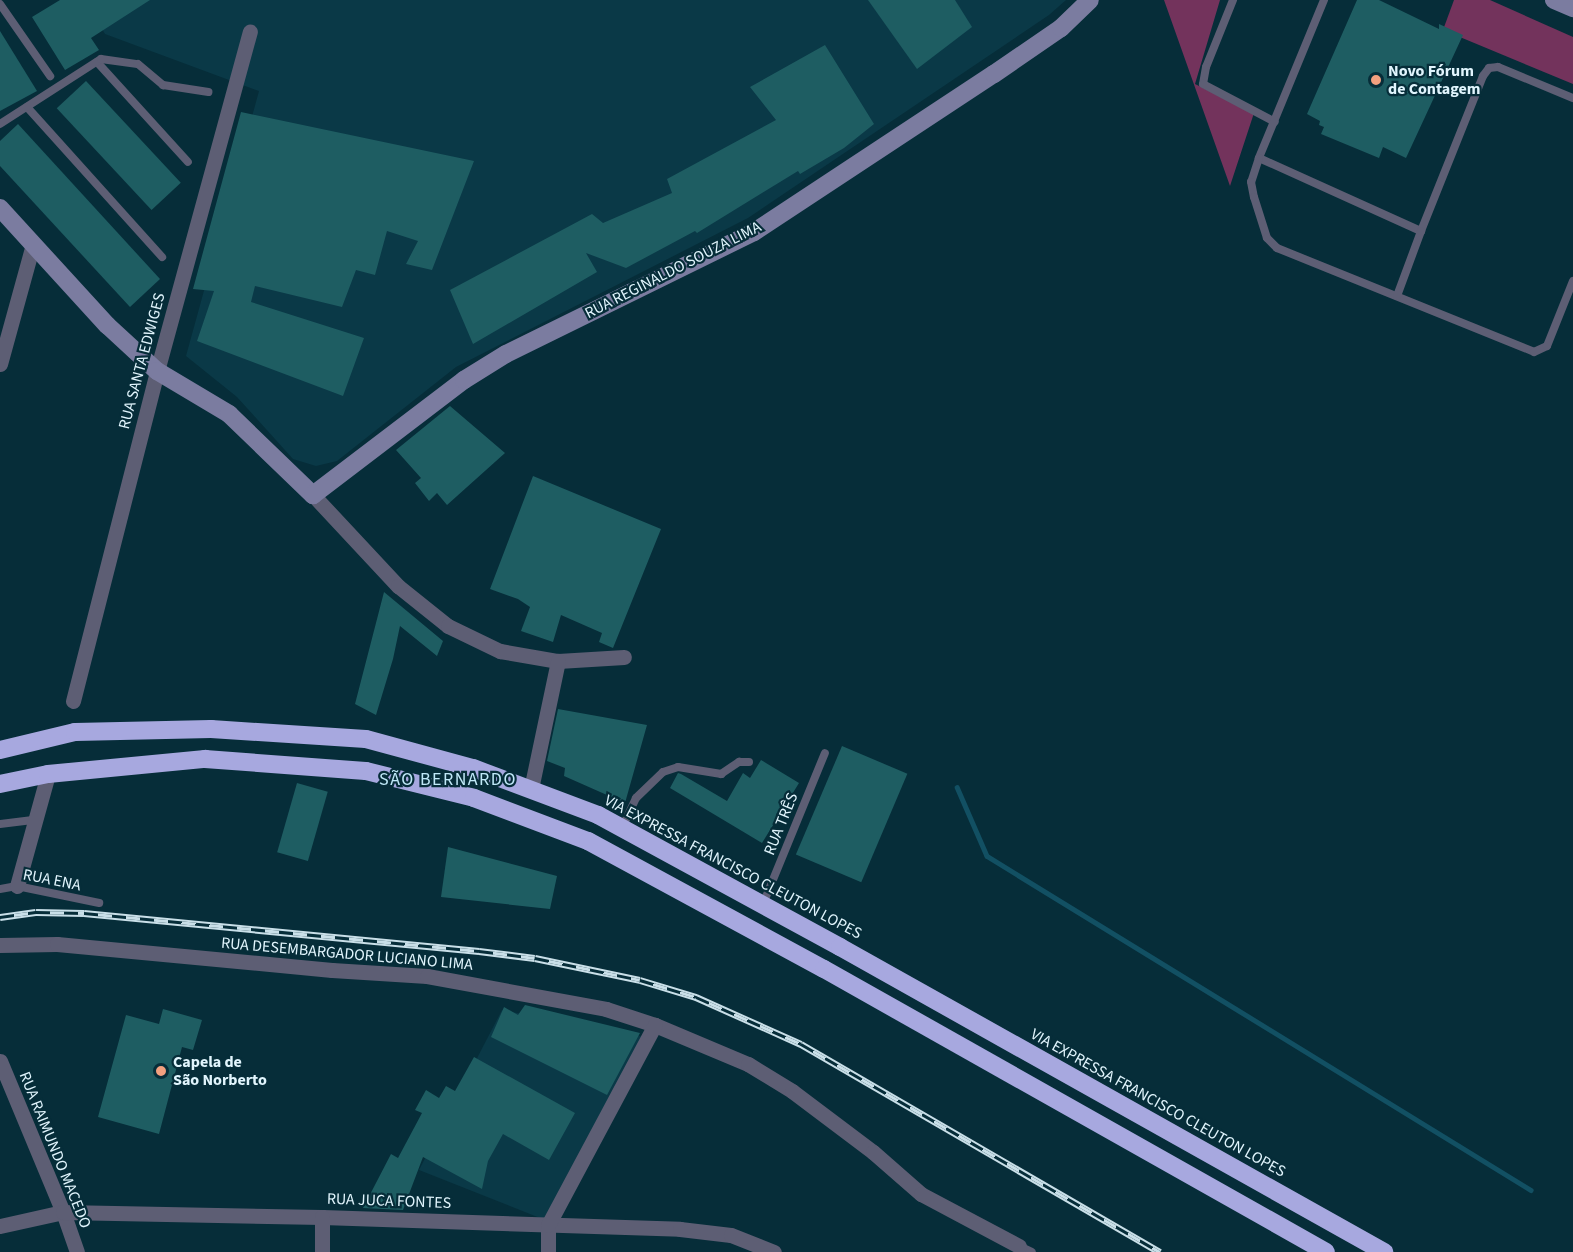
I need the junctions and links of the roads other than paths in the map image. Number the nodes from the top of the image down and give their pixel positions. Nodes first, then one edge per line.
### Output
1 (1090, 0) edge
2 (1233, 0) edge
3 (1554, 0) edge
4 (1325, 1) edge
5 (0, 4) edge
6 (1573, 8) edge
7 (250, 31) dead end
8 (97, 62) junction
9 (50, 76) dead end
10 (208, 92) dead end
11 (1573, 98) edge
12 (27, 107) junction
13 (1275, 122) junction
14 (0, 124) edge
15 (1259, 158) junction
16 (188, 162) dead end
17 (0, 208) edge
18 (1421, 231) junction
19 (33, 244) junction
20 (162, 257) dead end
21 (1573, 281) edge
22 (1397, 296) junction
23 (0, 364) edge
24 (157, 371) junction
25 (313, 495) junction
26 (624, 657) dead end
27 (558, 662) junction
28 (73, 701) dead end
29 (0, 750) edge
30 (825, 753) dead end
31 (749, 762) dead end
32 (48, 774) junction
33 (0, 784) edge
34 (531, 789) junction
35 (35, 820) junction
36 (0, 824) edge
37 (622, 828) junction
38 (17, 886) junction
39 (0, 889) edge
40 (99, 903) dead end
41 (762, 905) junction
42 (0, 945) edge
43 (654, 1025) junction
44 (0, 1061) edge
45 (63, 1212) junction
46 (322, 1217) junction
47 (548, 1225) junction
48 (0, 1226) edge
49 (1025, 1249) edge
50 (76, 1252) edge
51 (322, 1252) edge
52 (548, 1252) edge
53 (774, 1252) edge
54 (1326, 1252) edge
55 (1384, 1252) edge

1 - 25 street, RUA REGINALDO SOUZA LIMA
2 - 13 lane
3 - 6 street
4 - 13 lane
5 - 9 lane
7 - 24 street, RUA SANTA EDWIGES
8 - 10 lane
8 - 12 lane
8 - 16 lane
11 - 18 lane
12 - 14 lane
12 - 20 lane
13 - 15 lane
15 - 18 lane
15 - 22 lane
17 - 19 street
18 - 22 lane
19 - 23 street
19 - 24 street
21 - 22 lane
24 - 25 street
24 - 28 street, RUA SANTA EDWIGES
25 - 27 street
26 - 27 street
27 - 34 street
29 - 34 highway, VIA EXPRESSA FRANCISCO CLEUTON LOPES
30 - 41 lane, RUA TRÊS
31 - 37 lane
32 - 33 highway
32 - 35 street
32 - 54 highway
34 - 37 highway, VIA EXPRESSA FRANCISCO CLEUTON LOPES
35 - 36 lane
35 - 38 street
37 - 41 highway, VIA EXPRESSA FRANCISCO CLEUTON LOPES
38 - 39 lane, RUA ENA
38 - 40 lane, RUA ENA
41 - 55 highway, VIA EXPRESSA FRANCISCO CLEUTON LOPES
42 - 43 street, RUA DESEMBARGADOR LUCIANO LIMA
43 - 47 street
43 - 49 street, RUA DESEMBARGADOR LUCIANO LIMA
44 - 45 street, RUA RAIMUNDO MACEDO
45 - 46 street, RUA JUCA FONTES
45 - 48 street, RUA JUCA FONTES
45 - 50 street, RUA RAIMUNDO MACEDO
46 - 47 street, RUA JUCA FONTES
46 - 51 street
47 - 52 street
47 - 53 street, RUA JUCA FONTES

